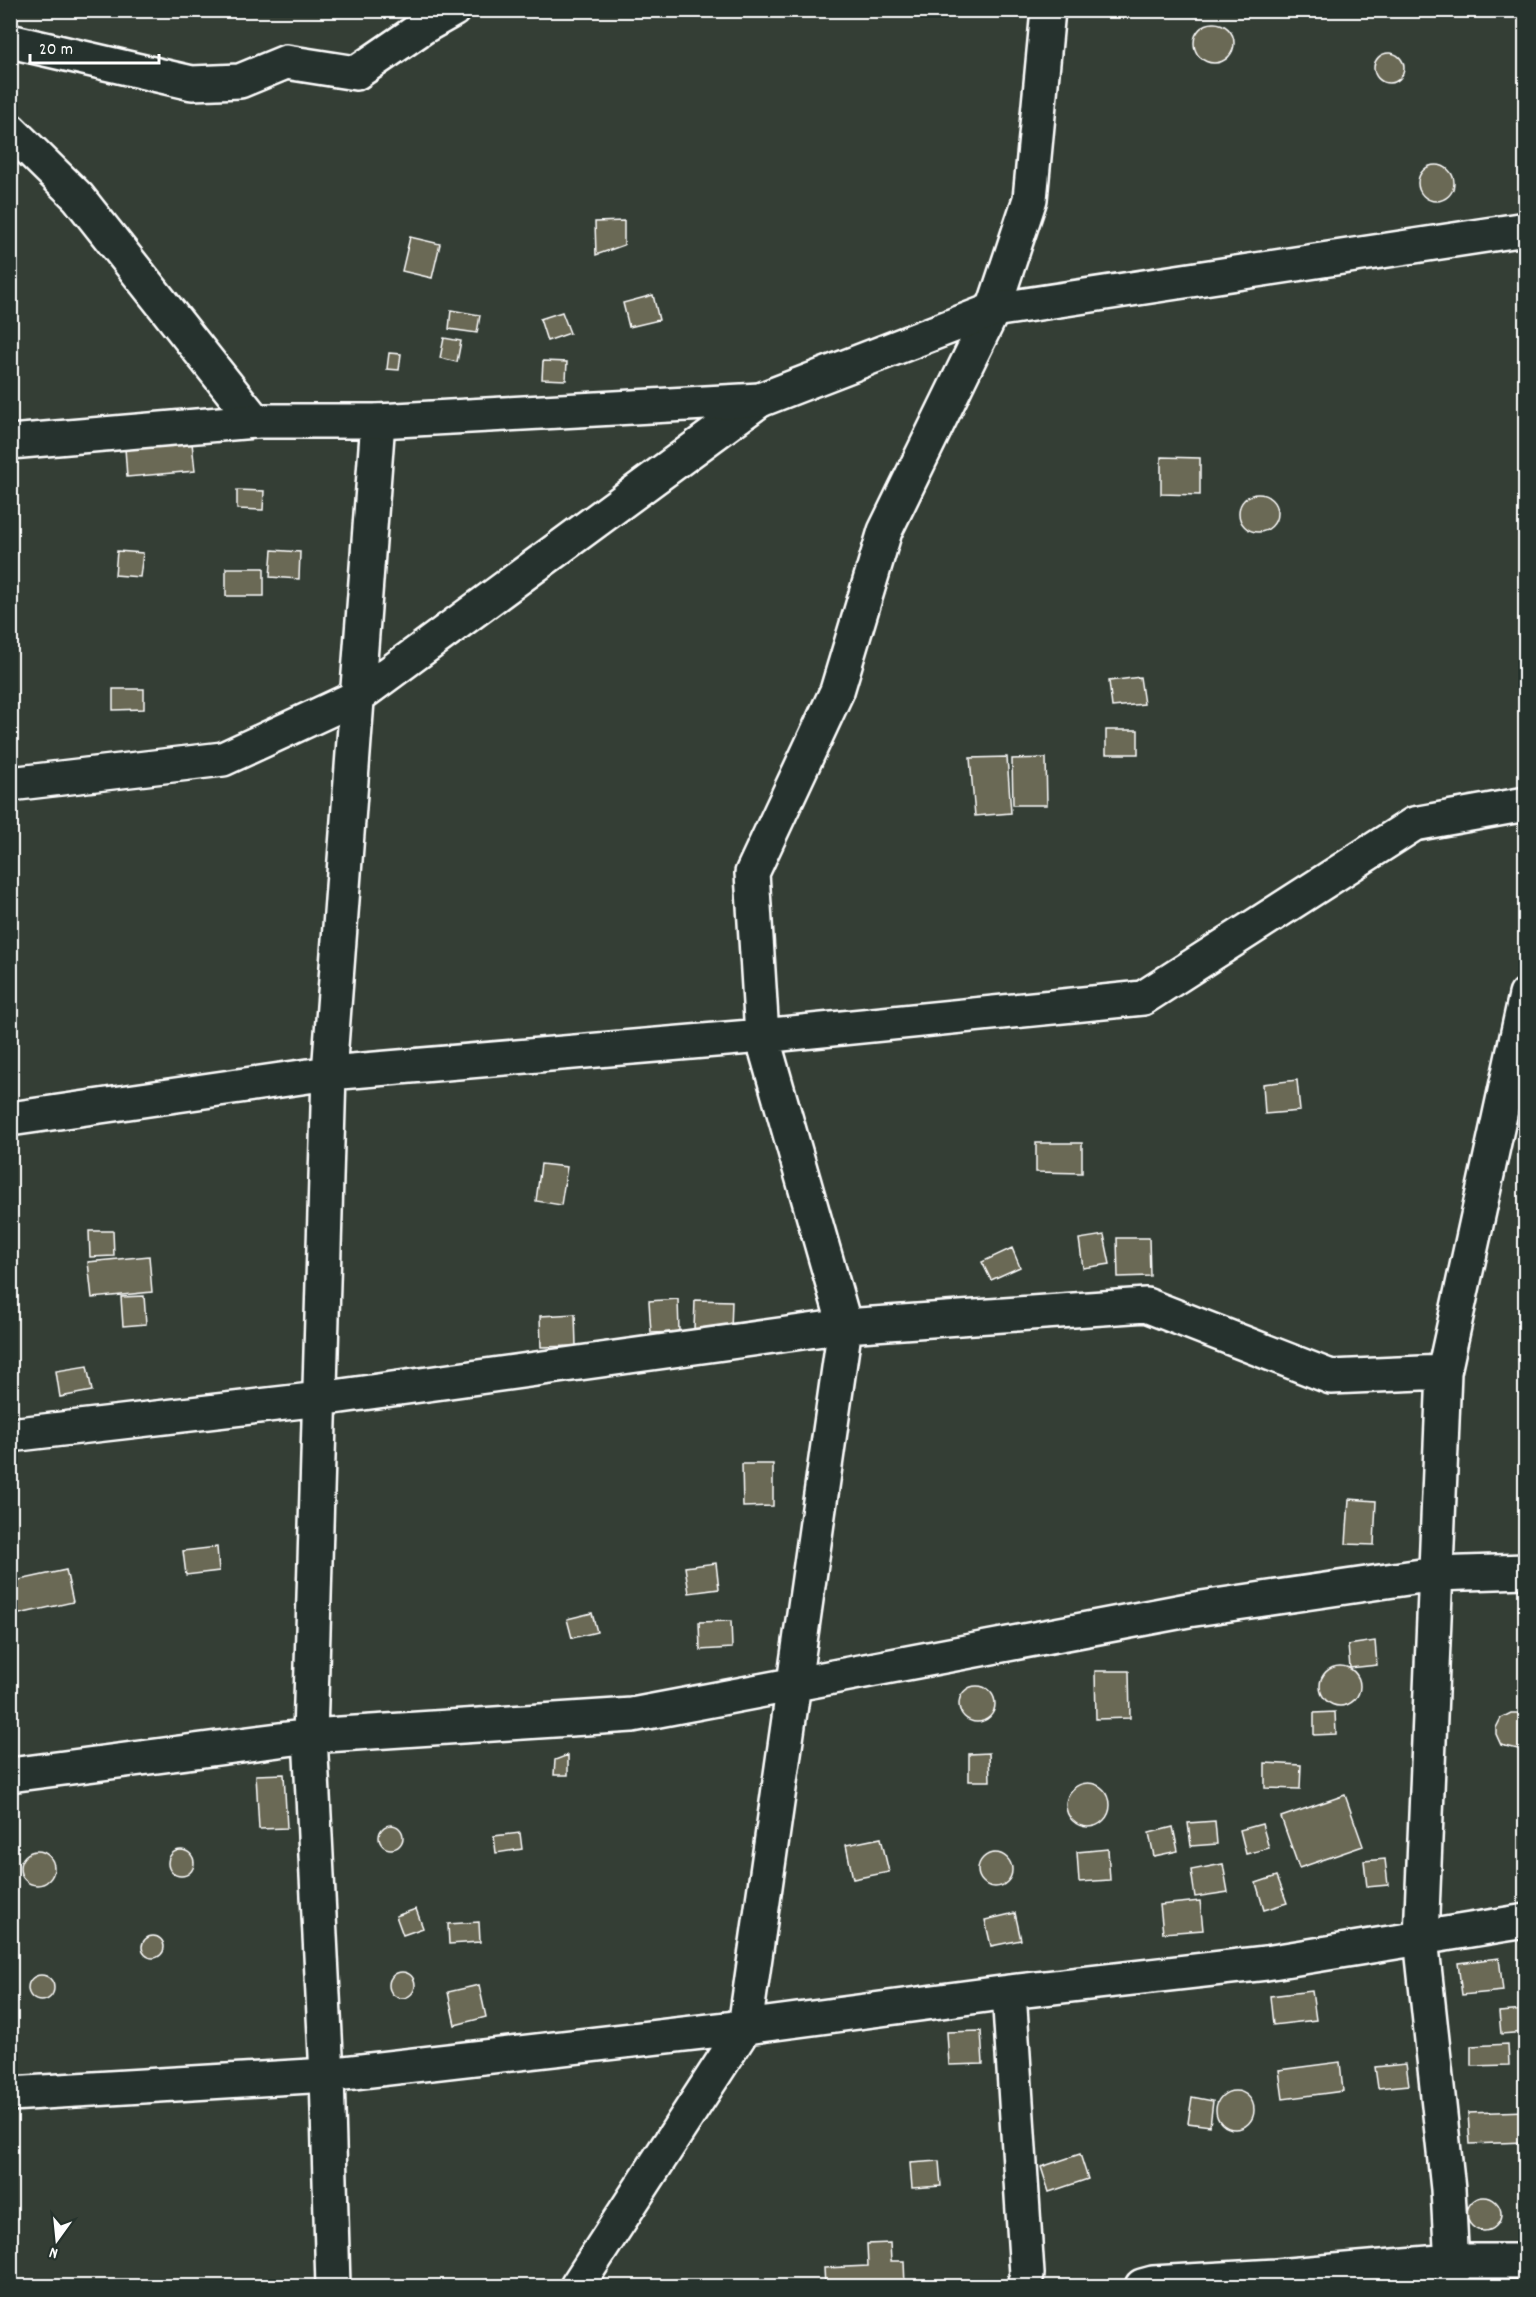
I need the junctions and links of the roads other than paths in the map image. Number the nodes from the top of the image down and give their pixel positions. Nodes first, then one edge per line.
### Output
1 (453, 10) edge
2 (1048, 10) edge
3 (10, 41) edge
4 (10, 130) edge
5 (1526, 229) edge
6 (993, 310) junction
7 (760, 400) junction
8 (255, 421) junction
9 (378, 421) junction
10 (10, 442) edge
11 (357, 697) junction
12 (10, 784) edge
13 (1526, 804) edge
14 (1526, 994) edge
15 (762, 1036) junction
16 (329, 1073) junction
17 (10, 1119) edge
18 (845, 1326) junction
19 (1444, 1372) junction
20 (320, 1399) junction
21 (10, 1435) edge
22 (1526, 1572) edge
23 (1435, 1574) junction
24 (794, 1685) junction
25 (310, 1736) junction
26 (10, 1775) edge
27 (1526, 1921) edge
28 (1421, 1938) junction
29 (1009, 1992) junction
30 (745, 2027) junction
31 (327, 2075) junction
32 (10, 2094) edge
33 (1526, 2261) edge
34 (1452, 2273) edge
35 (333, 2286) edge
36 (577, 2286) edge
37 (1024, 2286) edge
38 (1142, 2286) edge

1 - 3 street
2 - 6 street
4 - 8 street
5 - 6 street
6 - 7 street
6 - 15 street
7 - 9 street
7 - 11 street
8 - 9 street
8 - 10 street
9 - 11 street
11 - 12 street
11 - 16 street
13 - 15 street
14 - 19 street
15 - 16 street
15 - 18 street
16 - 17 street
16 - 20 street
18 - 19 street
18 - 20 street
18 - 24 street
19 - 23 street
20 - 21 street
20 - 25 street
22 - 23 street
23 - 24 street
23 - 28 street
24 - 25 street
24 - 30 street
25 - 26 street
25 - 31 street
27 - 28 street
28 - 29 street
28 - 34 street
29 - 30 street
29 - 37 street
30 - 31 street
30 - 36 street
31 - 32 street
31 - 35 street
33 - 34 street
34 - 38 street

